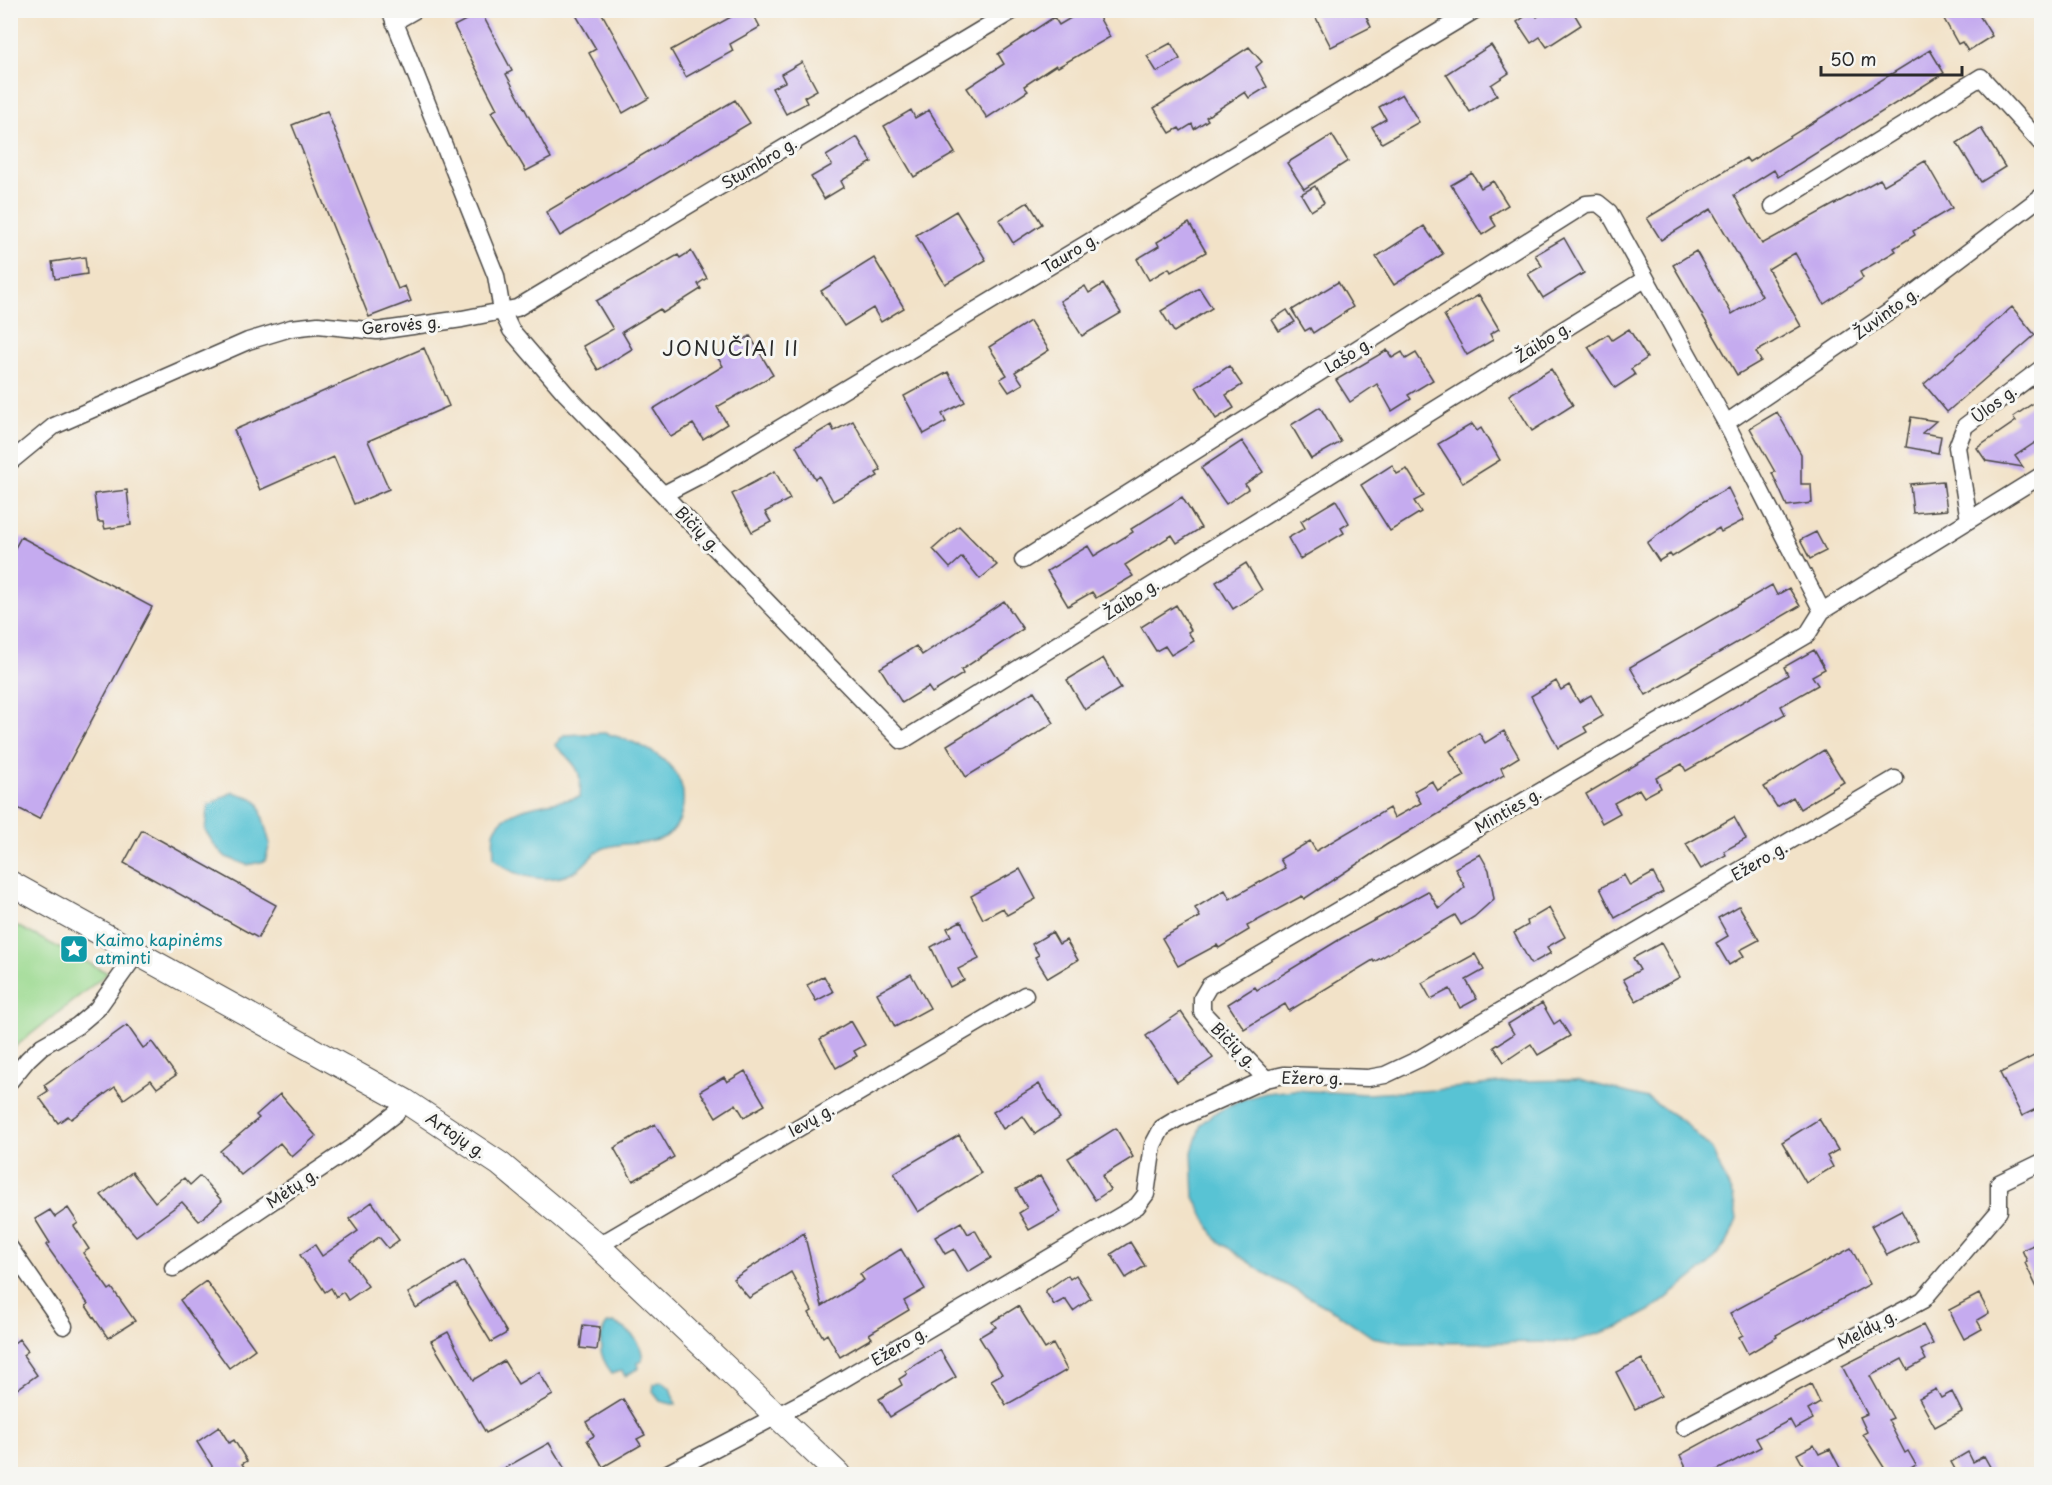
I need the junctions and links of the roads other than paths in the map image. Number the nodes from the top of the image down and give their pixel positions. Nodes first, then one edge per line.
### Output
1 (415, 10) edge
2 (1014, 10) edge
3 (1475, 10) edge
4 (392, 16) edge
5 (2042, 144) edge
6 (2042, 196) edge
7 (1773, 206) dead end
8 (1645, 279) junction
9 (502, 311) junction
10 (2042, 368) edge
11 (1726, 423) junction
12 (10, 462) edge
13 (2042, 475) edge
14 (664, 494) junction
15 (1969, 520) junction
16 (1023, 560) dead end
17 (1822, 611) junction
18 (902, 741) joint
19 (1895, 779) dead end
20 (10, 883) edge
21 (137, 953) junction
22 (1025, 995) dead end
23 (1202, 1012) joint
24 (1266, 1079) junction
25 (10, 1081) edge
26 (405, 1101) junction
27 (2042, 1162) edge
28 (598, 1246) junction
29 (10, 1248) edge
30 (173, 1268) dead end
31 (64, 1326) dead end
32 (775, 1415) junction
33 (1684, 1428) dead end
34 (666, 1474) edge
35 (838, 1474) edge

1 - 4 street
2 - 9 street, Stumbro g.
3 - 14 street, Tauro g.
4 - 9 street
5 - 7 street
6 - 11 street, Žuvinto g.
8 - 11 street
8 - 16 street, Lašo g.
8 - 18 street, Žaibo g.
9 - 12 street, Gerovės g.
9 - 14 street, Bičių g.
10 - 15 street, Ūlos g.
11 - 17 street
13 - 15 street
14 - 18 street, Bičių g.
15 - 17 street
17 - 23 street, Minties g.
19 - 24 street, Ežero g.
20 - 21 main road, Artojų g.
21 - 25 street
21 - 26 main road, Artojų g.
22 - 28 street, Ievų g.
23 - 24 street, Bičių g.
24 - 32 street, Ežero g.
26 - 28 main road, Artojų g.
26 - 30 street, Mėtų g.
27 - 33 street, Meldų g.
28 - 32 main road, Artojų g.
29 - 31 street
32 - 34 street, Ežero g.
32 - 35 main road, Artojų g.

